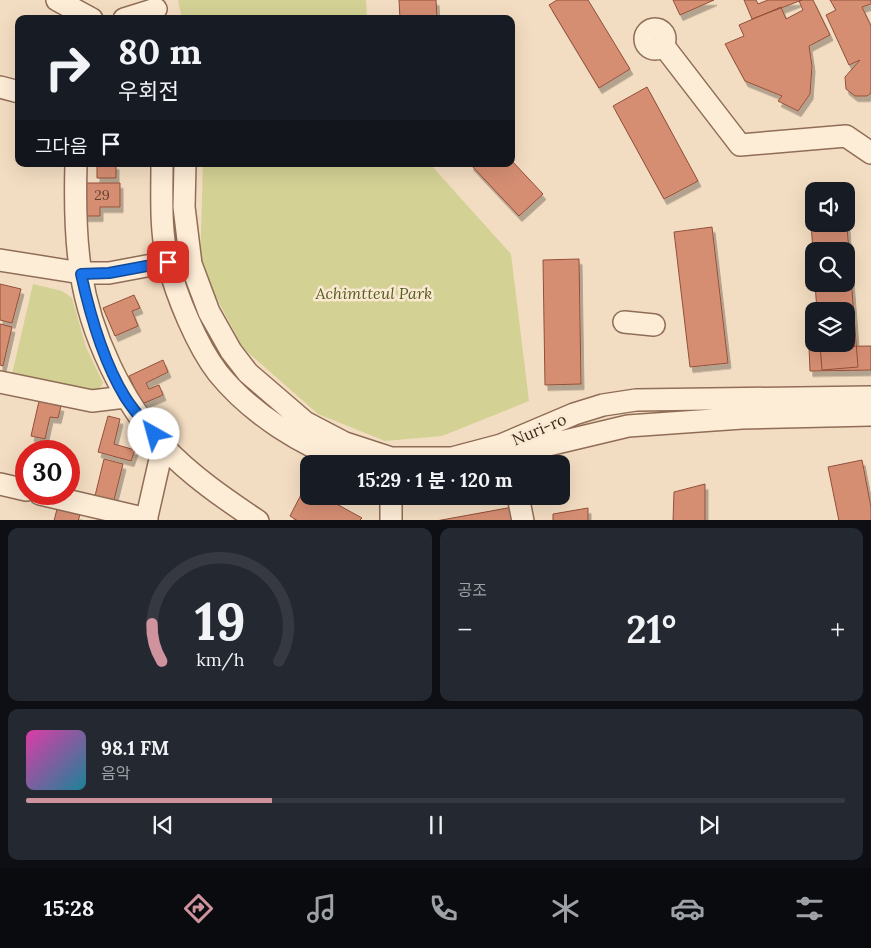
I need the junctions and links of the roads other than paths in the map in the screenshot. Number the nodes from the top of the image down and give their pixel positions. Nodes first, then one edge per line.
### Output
1 (57, 0) edge
2 (157, 9) edge
3 (132, 13) edge
4 (85, 15) edge
5 (662, 45) dead end
6 (0, 87) edge
7 (15, 91) edge
8 (871, 153) edge
9 (76, 167) edge
10 (162, 167) edge
11 (185, 167) edge
12 (0, 260) edge
13 (168, 262) junction
14 (81, 274) junction
15 (624, 322) dead end
16 (654, 325) dead end
17 (0, 382) edge
18 (125, 397) junction
19 (871, 397) edge
20 (871, 415) edge
21 (163, 446) junction
22 (330, 455) edge
23 (376, 455) edge
24 (511, 455) edge
25 (517, 455) edge
26 (0, 484) edge
27 (15, 487) edge
28 (80, 504) edge
29 (391, 505) edge
30 (520, 505) edge
31 (147, 520) edge
32 (258, 520) edge
33 (391, 520) edge
34 (524, 520) edge

1 - 4 street
2 - 3 street
5 - 8 street
6 - 7 street
9 - 14 street
10 - 13 street
11 - 23 street, Nuri-ro
12 - 14 street
13 - 14 street
13 - 22 street
14 - 18 street
15 - 16 street
17 - 18 street
18 - 21 street
19 - 24 street, Nuri-ro
20 - 25 street, Nuri-ro
21 - 31 street
21 - 32 street
26 - 27 street
28 - 31 street
29 - 33 street
30 - 34 street

